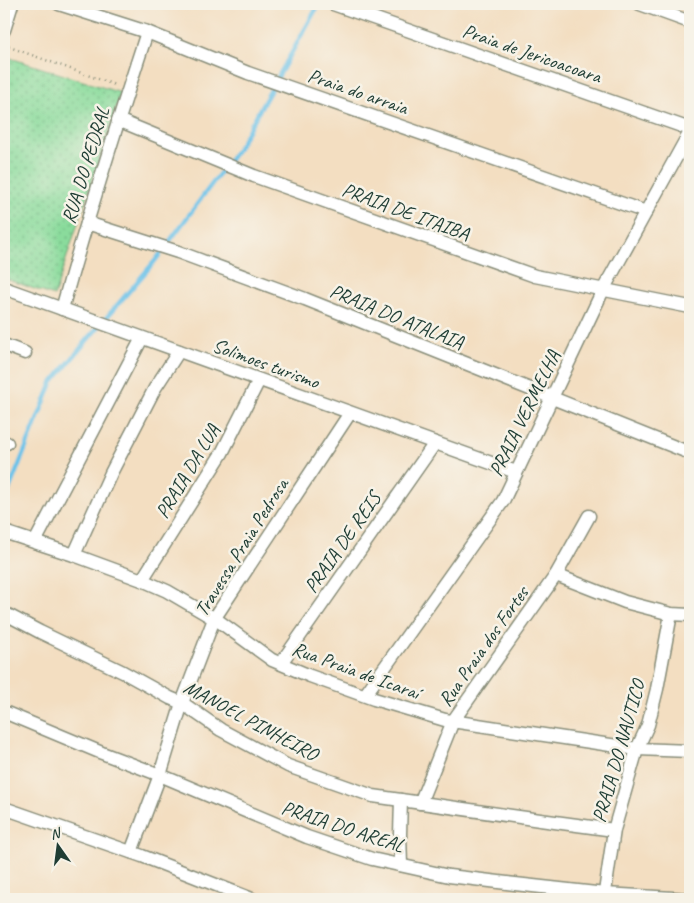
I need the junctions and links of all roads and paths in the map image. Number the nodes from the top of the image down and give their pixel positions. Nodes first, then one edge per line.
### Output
1 (12, 4) edge
2 (59, 4) edge
3 (333, 4) edge
4 (640, 4) edge
5 (690, 22) edge
6 (4, 30) edge
7 (147, 32) junction
8 (4, 45) edge
9 (128, 90) junction
10 (118, 120) junction
11 (690, 130) edge
12 (646, 212) junction
13 (87, 223) junction
14 (4, 288) edge
15 (603, 290) junction
16 (690, 307) edge
17 (62, 309) junction
18 (142, 338) junction
19 (4, 345) edge
20 (179, 351) junction
21 (25, 353) dead end
22 (259, 380) junction
23 (553, 398) junction
24 (350, 413) junction
25 (435, 443) junction
26 (690, 453) edge
27 (516, 472) junction
28 (589, 516) dead end
29 (4, 532) edge
30 (35, 542) junction
31 (74, 555) junction
32 (556, 574) junction
33 (142, 580) junction
34 (4, 614) edge
35 (671, 614) junction
36 (690, 615) edge
37 (214, 619) junction
38 (280, 663) junction
39 (365, 695) junction
40 (182, 702) junction
41 (4, 712) edge
42 (453, 721) junction
43 (637, 749) junction
44 (690, 751) edge
45 (160, 775) junction
46 (402, 800) junction
47 (420, 803) junction
48 (4, 808) edge
49 (614, 830) junction
50 (131, 852) junction
51 (401, 865) junction
52 (604, 896) edge
53 (252, 899) edge
54 (690, 899) edge

1 - 6 street
2 - 7 street, Praia do arraia
3 - 11 street, Praia de Jericoacoara
4 - 5 street
7 - 9 street, RUA DO PEDRAL
7 - 12 street, Praia do arraia
8 - 9 path
9 - 10 street, RUA DO PEDRAL
10 - 13 street, RUA DO PEDRAL
10 - 15 street, PRAIA DE ITAIBA
11 - 12 street, PRAIA VERMELHA
12 - 15 street, PRAIA VERMELHA
13 - 17 street, RUA DO PEDRAL
13 - 23 street, PRAIA DO ATALAIA
14 - 17 street, Solimoes turismo
15 - 16 street, PRAIA DE ITAIBA
15 - 23 street, PRAIA VERMELHA
17 - 18 street, Solimoes turismo
18 - 20 street, Solimoes turismo
18 - 30 street
19 - 21 street
20 - 22 street, Solimoes turismo
20 - 31 street
22 - 24 street, Solimoes turismo
22 - 33 street, PRAIA DA LUA
23 - 26 street, PRAIA DO ATALAIA
23 - 27 street, PRAIA VERMELHA
24 - 25 street, Solimoes turismo
24 - 37 street, Travessa Praia Pedrosa
25 - 27 street, Solimoes turismo
25 - 38 street, PRAIA DE REIS
27 - 39 street, PRAIA VERMELHA
28 - 32 street, Rua Praia dos Fortes
29 - 30 street, Rua Praia de Icaraí
30 - 31 street, Rua Praia de Icaraí
31 - 33 street, Rua Praia de Icaraí
32 - 35 street
32 - 42 street, Rua Praia dos Fortes
33 - 37 street, Rua Praia de Icaraí
34 - 40 street, MANOEL PINHEIRO
35 - 36 street
35 - 43 street, PRAIA DO NAUTICO
37 - 38 street, Rua Praia de Icaraí
37 - 40 street, Travessa Praia Pedrosa
38 - 39 street, Rua Praia de Icaraí
39 - 42 street, Rua Praia de Icaraí
40 - 45 street, Travessa Praia Pedrosa
40 - 46 street, MANOEL PINHEIRO
41 - 45 street, PRAIA DO AREAL
42 - 43 street, Rua Praia de Icaraí
42 - 47 street, Rua Praia dos Fortes
43 - 44 street, Rua Praia de Icaraí
43 - 49 street, PRAIA DO NAUTICO
45 - 50 street, Travessa Praia Pedrosa
45 - 51 street, PRAIA DO AREAL
46 - 47 street, MANOEL PINHEIRO
46 - 51 street
47 - 49 street, MANOEL PINHEIRO
48 - 50 street
49 - 52 street, PRAIA DO NAUTICO
50 - 53 street
51 - 52 street, PRAIA DO AREAL
52 - 54 street, PRAIA DO AREAL

